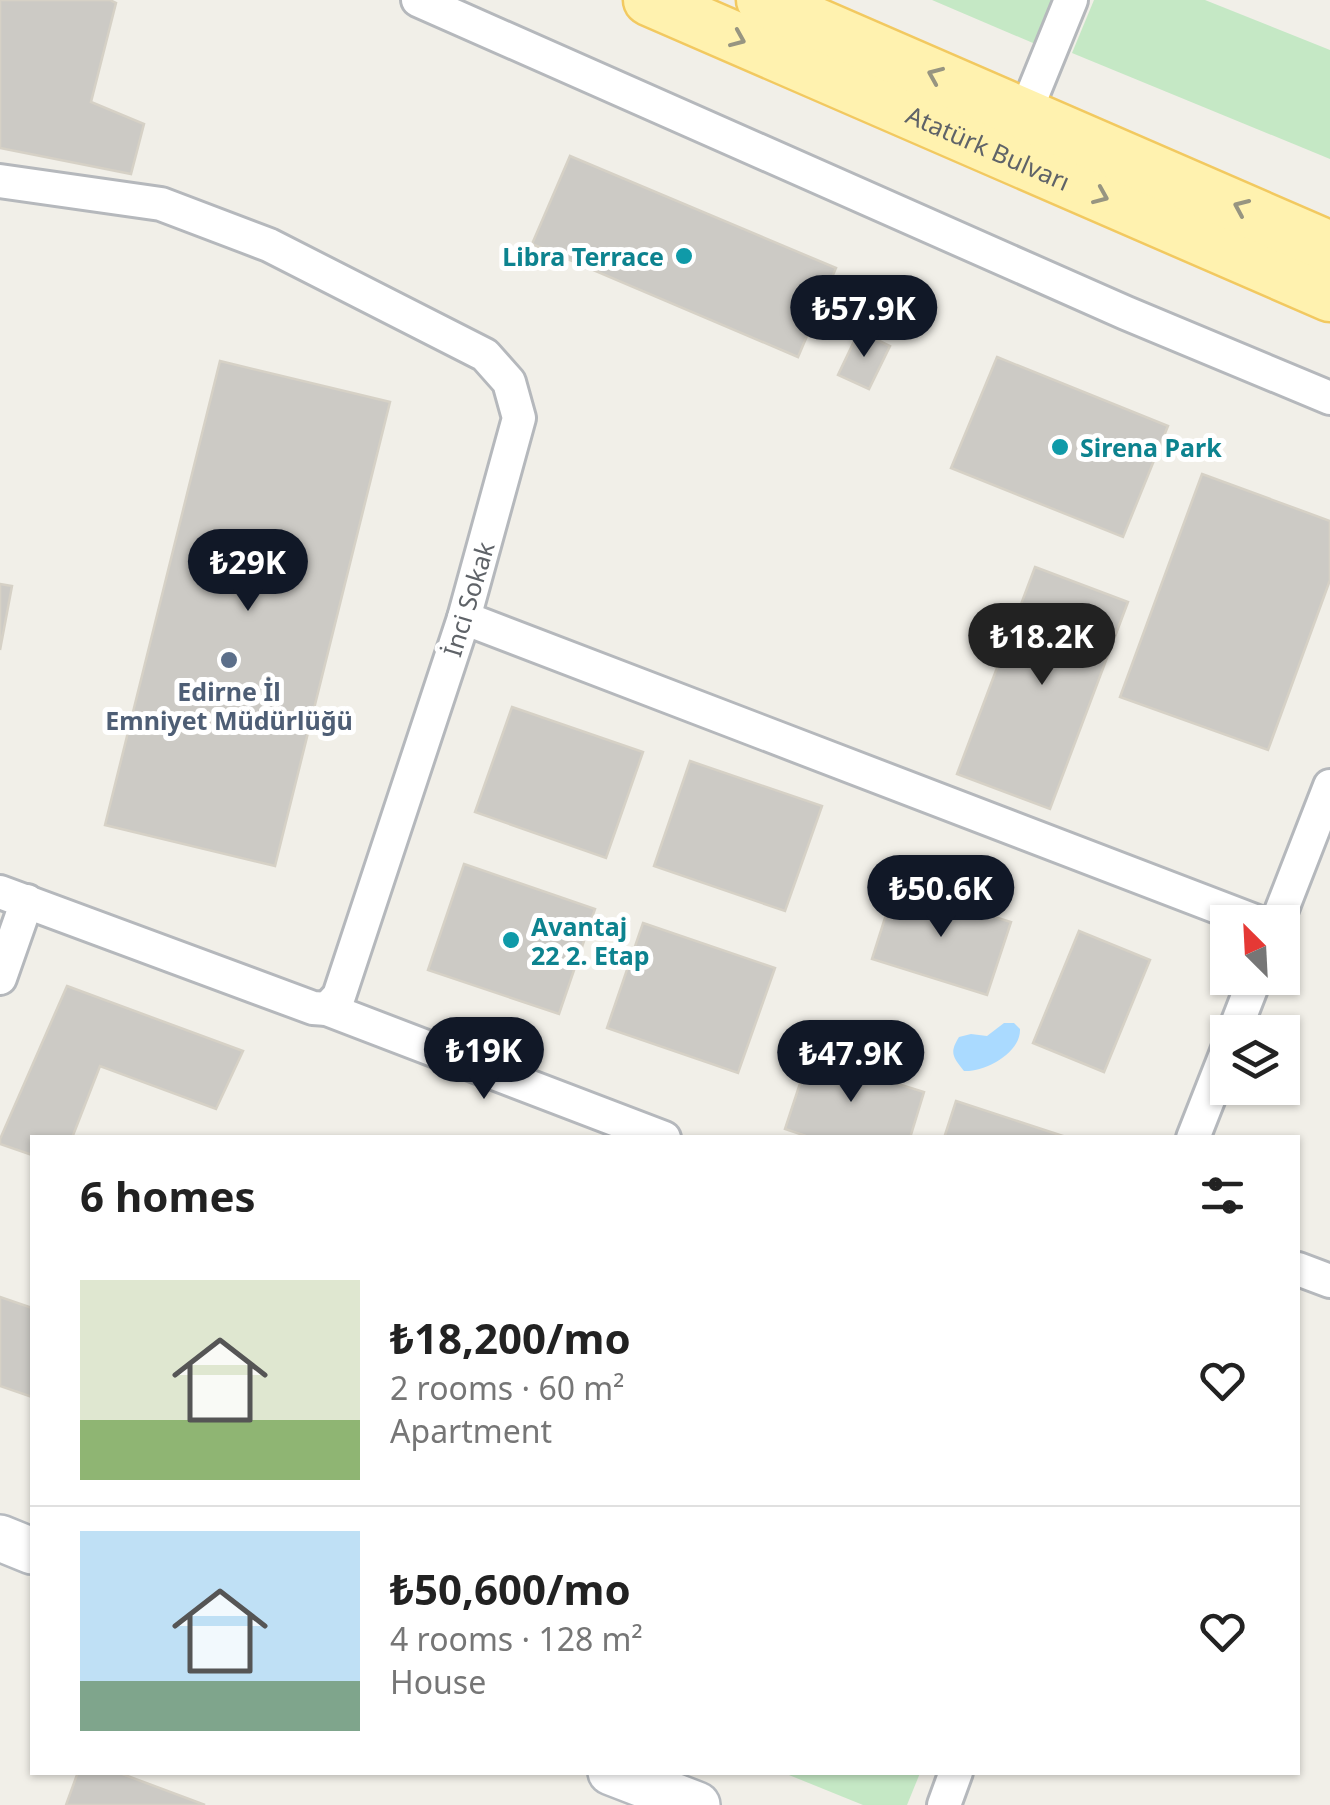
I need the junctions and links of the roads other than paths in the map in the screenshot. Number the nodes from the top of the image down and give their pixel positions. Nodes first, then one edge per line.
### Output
1 (418, 0) edge
2 (649, 0) edge
3 (762, 0) edge
4 (1071, 0) edge
5 (1025, 113) junction
6 (0, 182) edge
7 (1330, 246) edge
8 (1330, 296) edge
9 (1330, 398) edge
10 (464, 618) junction
11 (1330, 786) edge
12 (14, 897) edge
13 (1213, 905) edge
14 (1284, 905) edge
15 (0, 978) edge
16 (327, 1009) junction
17 (1210, 1095) edge
18 (656, 1135) edge
19 (1194, 1135) edge
20 (1300, 1270) edge
21 (1330, 1281) edge
22 (0, 1538) edge
23 (30, 1550) edge
24 (618, 1775) edge
25 (955, 1775) edge
26 (697, 1805) edge
27 (944, 1805) edge

1 - 9 street
2 -> 8 main road, Atatürk Bulvarı
5 -> 3 main road, Atatürk Bulvarı
4 - 5 street
7 -> 5 main road, Atatürk Bulvarı
6 - 10 street, İnci Sokak
10 - 13 street
10 - 16 street, İnci Sokak
11 - 14 street
12 - 15 street
12 - 16 street
16 - 18 street
17 - 19 street
20 - 21 street
22 - 23 main road
24 - 26 main road
25 - 27 street

